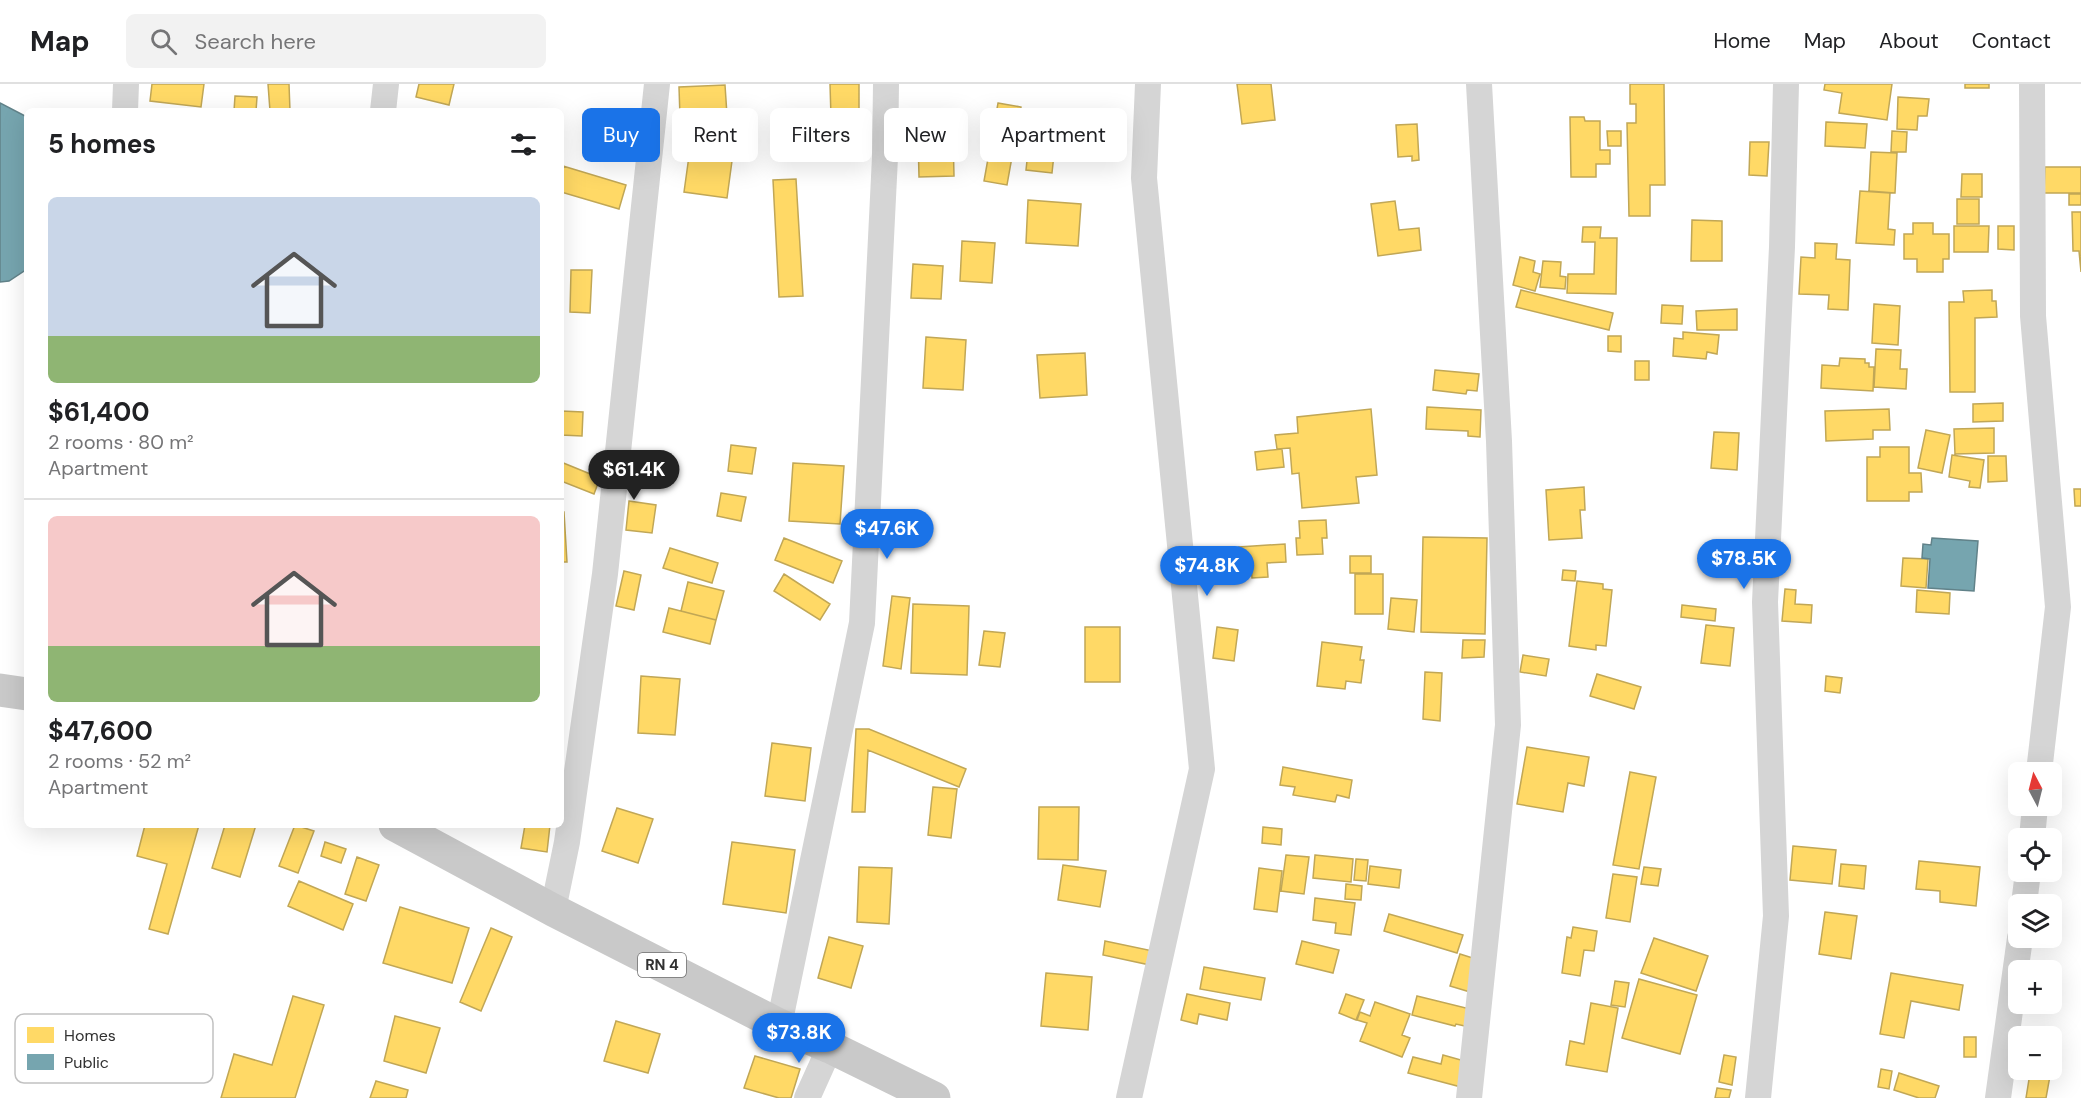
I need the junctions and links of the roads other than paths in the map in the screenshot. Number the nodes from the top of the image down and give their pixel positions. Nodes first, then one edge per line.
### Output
1 (126, 84) edge
2 (386, 84) edge
3 (657, 84) edge
4 (886, 84) edge
5 (1148, 84) edge
6 (1479, 84) edge
7 (1786, 84) edge
8 (2032, 84) edge
9 (125, 108) edge
10 (383, 108) edge
11 (0, 690) edge
12 (24, 694) edge
13 (2040, 762) edge
14 (401, 828) edge
15 (553, 910) junction
16 (2019, 948) edge
17 (779, 1024) junction
18 (830, 1047) junction
19 (807, 1098) edge
20 (934, 1098) edge
21 (1130, 1098) edge
22 (1469, 1098) edge
23 (1758, 1098) edge
24 (1998, 1098) edge

1 - 9 street
2 - 10 street
3 - 15 street
4 - 17 street
5 - 21 street
6 - 22 street
7 - 23 street
8 - 13 street
11 - 12 main road
14 - 15 main road, RN 4
15 - 17 main road, RN 4
16 - 24 street
17 - 18 main road, RN 4
18 - 19 street
18 - 20 main road, RN 4

